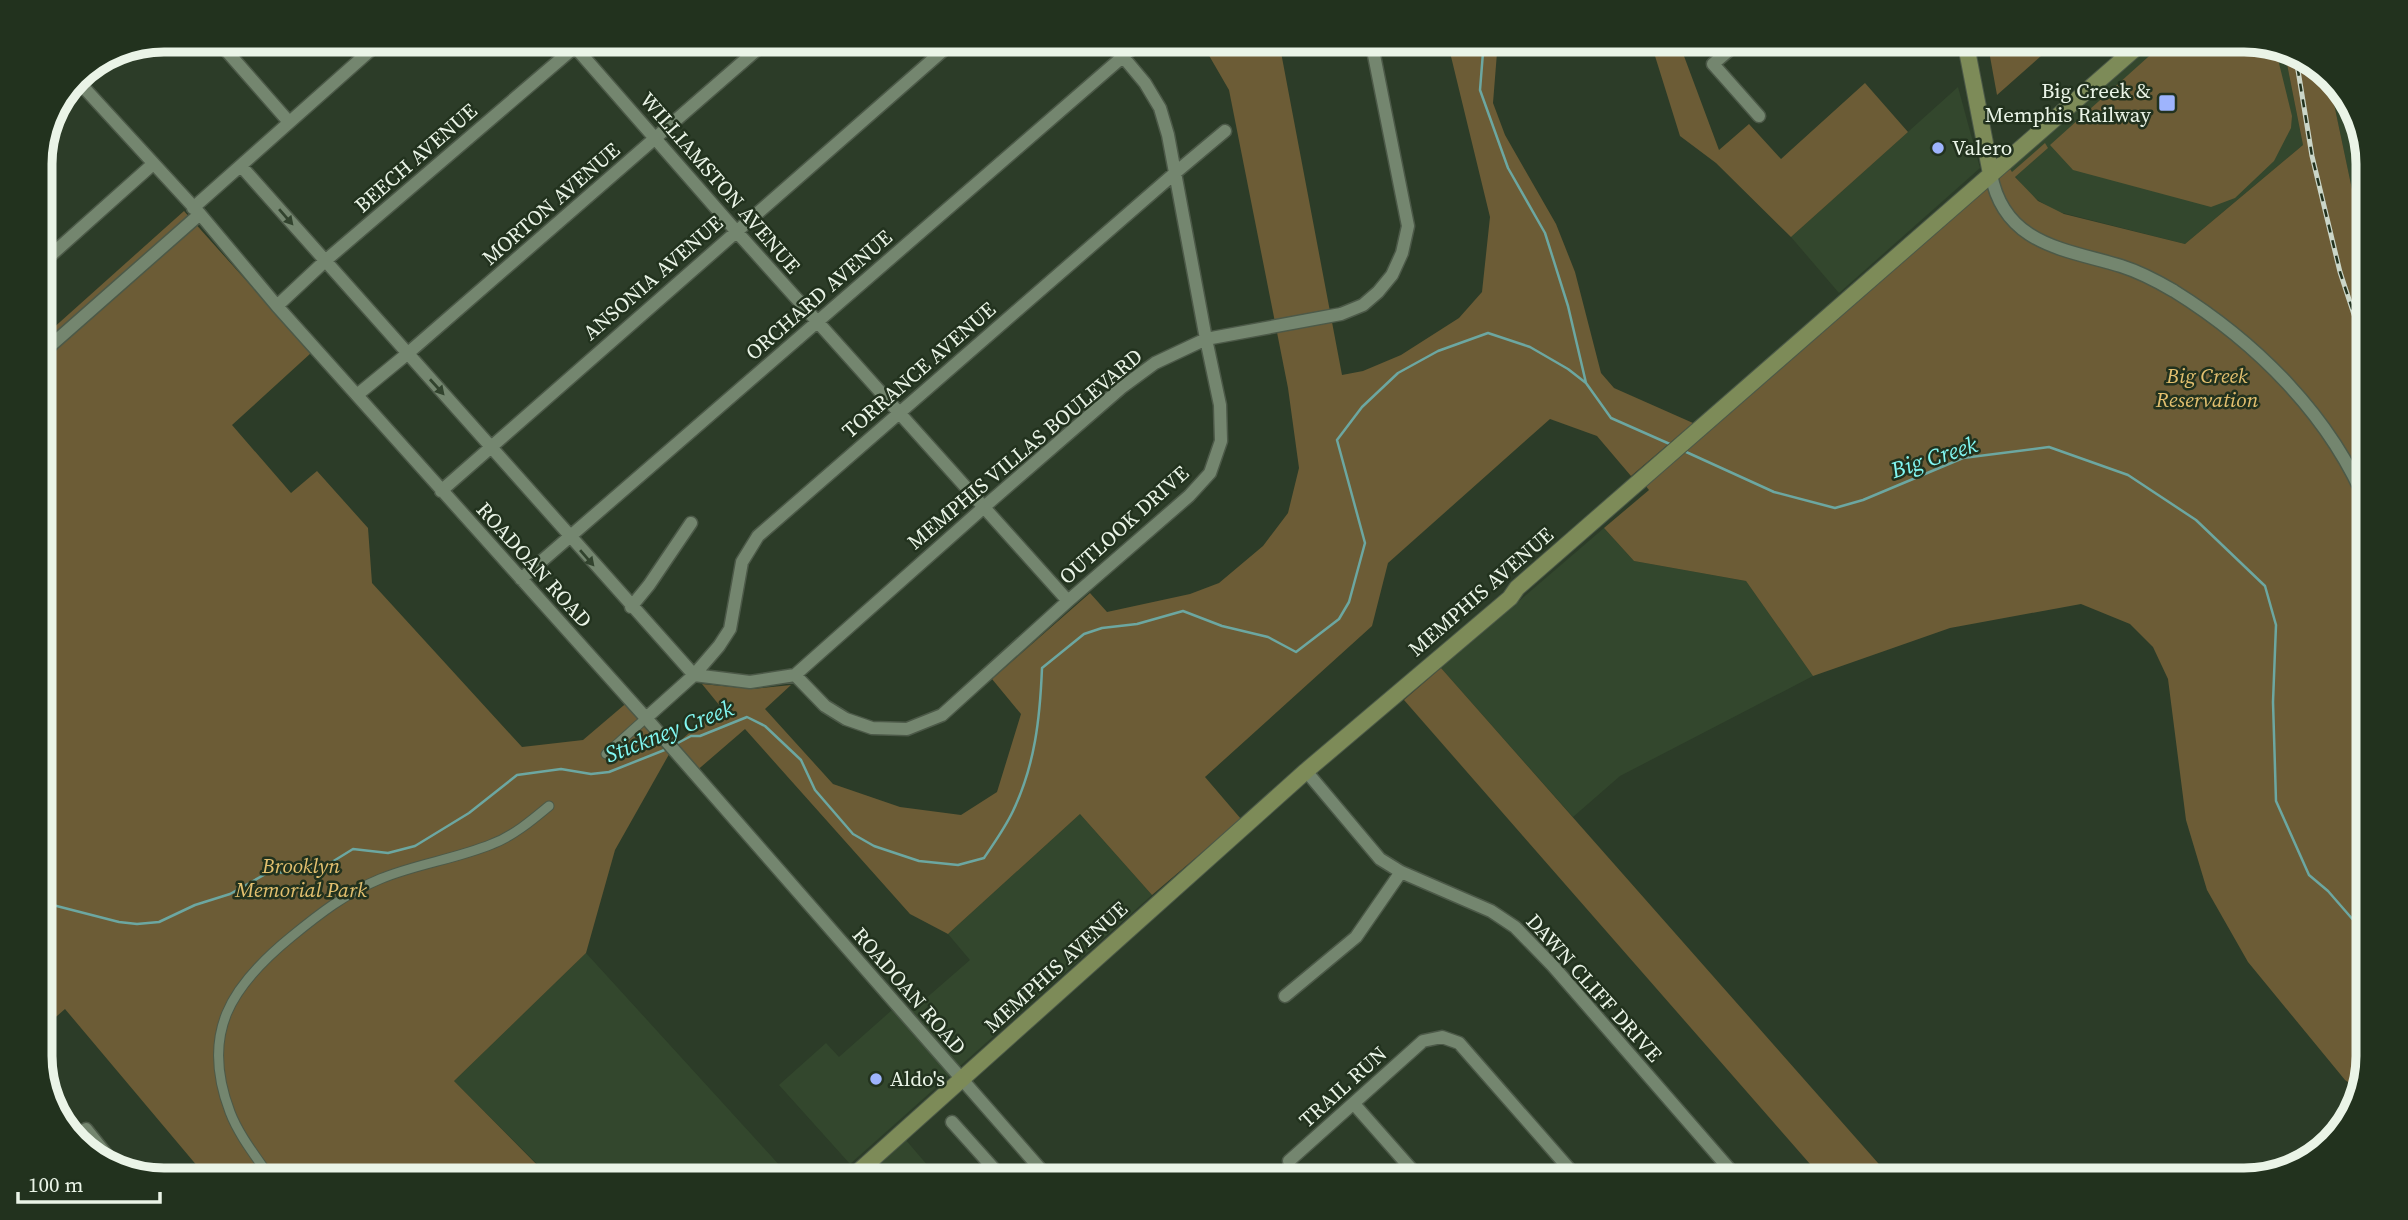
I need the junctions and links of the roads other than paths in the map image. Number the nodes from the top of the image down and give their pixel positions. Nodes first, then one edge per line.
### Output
1 (228, 53) edge
2 (366, 53) edge
3 (563, 53) edge
4 (585, 53) edge
5 (753, 53) edge
6 (940, 53) edge
7 (1120, 53) edge
8 (1128, 53) edge
9 (1374, 53) edge
10 (1726, 53) edge
11 (1968, 53) edge
12 (2129, 53) edge
13 (1124, 57) junction
14 (83, 88) edge
15 (1759, 116) dead end
16 (289, 122) junction
17 (1225, 131) dead end
18 (655, 139) junction
19 (153, 164) junction
20 (241, 166) junction
21 (1175, 173) junction
22 (1991, 174) junction
23 (196, 211) junction
24 (736, 231) junction
25 (53, 252) edge
26 (326, 261) junction
27 (277, 306) junction
28 (818, 322) junction
29 (1206, 339) junction
30 (53, 342) edge
31 (407, 355) junction
32 (357, 395) junction
33 (900, 413) junction
34 (490, 447) junction
35 (2355, 480) edge
36 (441, 491) junction
37 (984, 507) junction
38 (691, 523) dead end
39 (569, 537) junction
40 (521, 579) junction
41 (1068, 601) junction
42 (631, 607) junction
43 (694, 675) junction
44 (794, 675) junction
45 (646, 718) junction
46 (606, 754) dead end
47 (1306, 771) junction
48 (549, 806) dead end
49 (1401, 872) junction
50 (1284, 996) dead end
51 (962, 1080) junction
52 (1354, 1104) junction
53 (952, 1122) dead end
54 (1289, 1161) dead end
55 (264, 1168) edge
56 (863, 1168) edge
57 (993, 1168) edge
58 (1039, 1168) edge
59 (1410, 1168) edge
60 (1568, 1168) edge
61 (1729, 1168) edge

1 - 16 street
2 - 16 street
3 - 26 street, BEECH AVENUE
4 - 18 street, WILLIAMSTON AVENUE
5 - 18 street, MORTON AVENUE
6 - 24 street, ANSONIA AVENUE
7 - 13 street, OUTLOOK DRIVE
8 - 13 street, ORCHARD AVENUE
9 - 29 street, MEMPHIS VILLAS BOULEVARD
10 - 15 street
11 - 22 main road
12 - 22 main road, MEMPHIS AVENUE
13 - 21 street, OUTLOOK DRIVE
13 - 28 street, ORCHARD AVENUE
14 - 19 street, ROADOAN ROAD
16 - 20 street
17 - 21 street, TORRANCE AVENUE
18 - 24 street, WILLIAMSTON AVENUE
18 - 31 street, MORTON AVENUE
19 - 23 street, ROADOAN ROAD
19 - 25 street
20 - 23 street
20 -> 26 street
21 - 29 street, OUTLOOK DRIVE
21 - 33 street, TORRANCE AVENUE
22 - 35 street
22 - 47 main road, MEMPHIS AVENUE
23 - 27 street, ROADOAN ROAD
23 - 30 street
24 - 28 street, WILLIAMSTON AVENUE
24 - 34 street, ANSONIA AVENUE
26 - 27 street, BEECH AVENUE
26 - 31 street
27 - 32 street, ROADOAN ROAD
28 - 33 street, WILLIAMSTON AVENUE
28 - 39 street, ORCHARD AVENUE
29 - 37 street, MEMPHIS VILLAS BOULEVARD
29 - 41 street, OUTLOOK DRIVE
31 - 32 street, MORTON AVENUE
31 -> 34 street
32 - 36 street, ROADOAN ROAD
33 - 37 street, WILLIAMSTON AVENUE
33 - 43 street, TORRANCE AVENUE
34 - 36 street, ANSONIA AVENUE
34 - 39 street
36 - 40 street, ROADOAN ROAD
37 - 41 street, WILLIAMSTON AVENUE
37 - 44 street, MEMPHIS VILLAS BOULEVARD
38 - 42 street
39 - 40 street, ORCHARD AVENUE
39 -> 42 street
40 - 45 street, ROADOAN ROAD
41 - 44 street, OUTLOOK DRIVE
42 - 43 street
43 - 44 street
43 - 45 street
45 - 46 street
45 - 51 street, ROADOAN ROAD
47 - 49 street, DAWN CLIFF DRIVE
47 - 51 main road, MEMPHIS AVENUE
48 - 55 street
49 - 50 street
49 - 61 street, DAWN CLIFF DRIVE
51 - 56 main road, MEMPHIS AVENUE
51 - 58 street, ROADOAN ROAD
52 - 54 street, TRAIL RUN
52 - 59 street
52 - 60 street, TRAIL RUN
53 - 57 street

